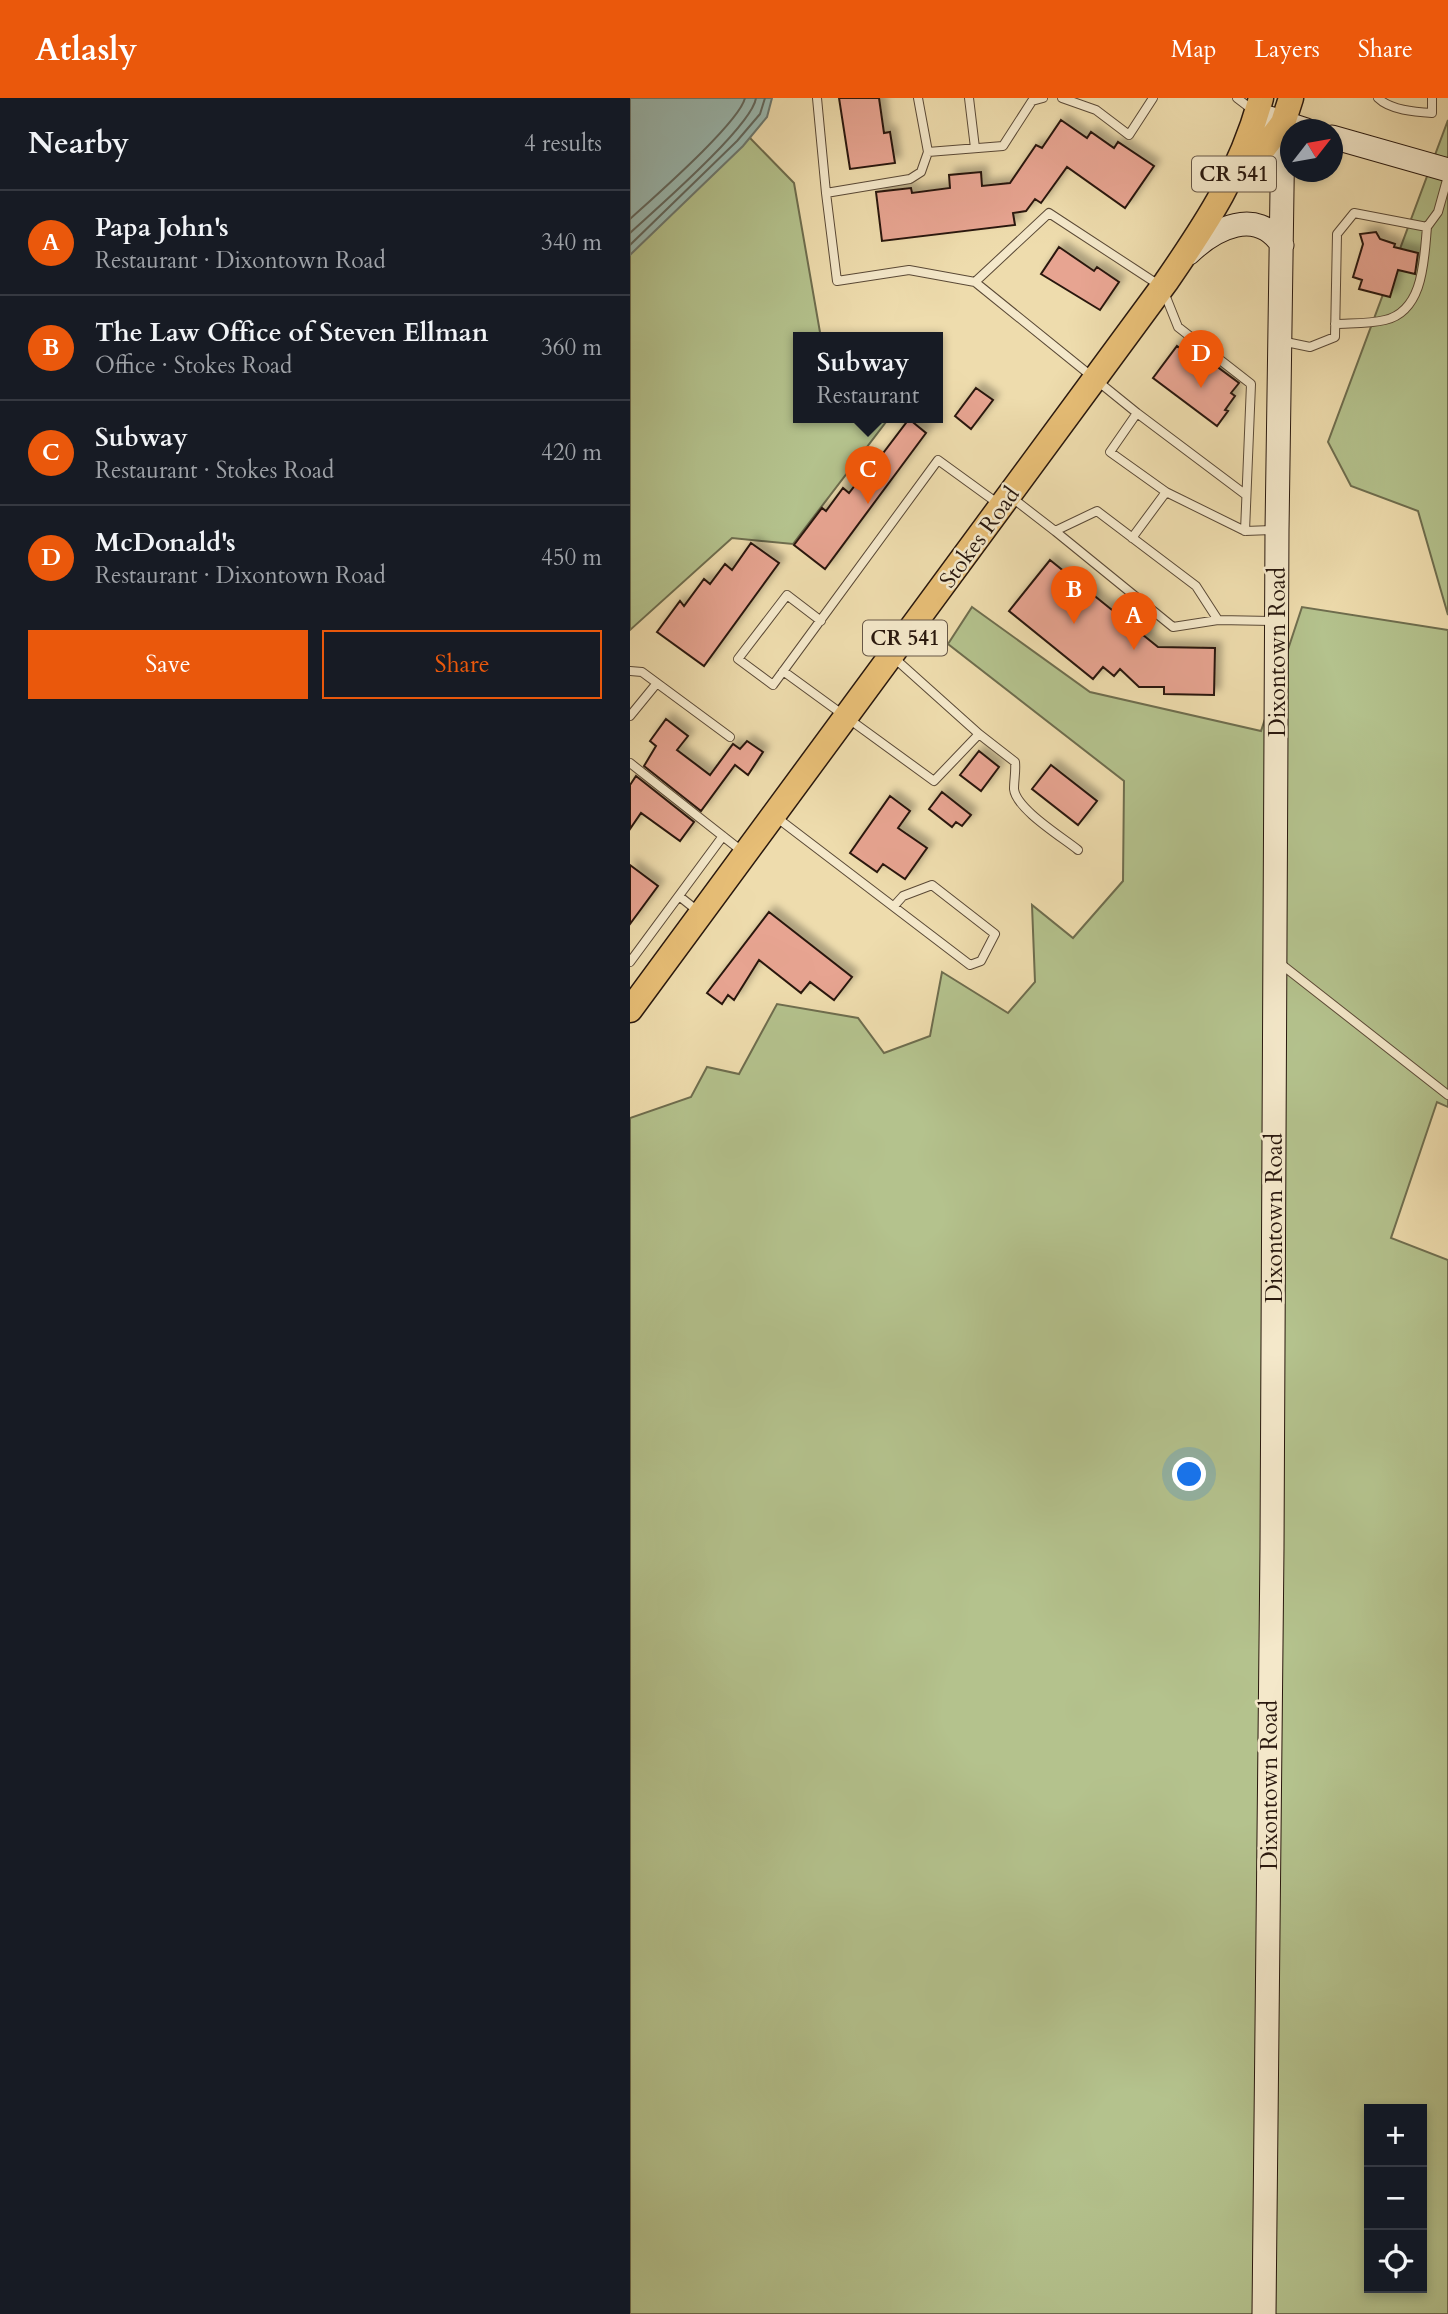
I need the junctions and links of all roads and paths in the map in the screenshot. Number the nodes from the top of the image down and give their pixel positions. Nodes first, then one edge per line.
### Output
1 (817, 98) edge
2 (918, 98) edge
3 (970, 98) edge
4 (1043, 98) edge
5 (1062, 98) edge
6 (1237, 98) edge
7 (1283, 98) edge
8 (1291, 98) edge
9 (1378, 98) edge
10 (1432, 98) edge
11 (1032, 99) edge
12 (1150, 99) edge
13 (1259, 106) edge
14 (1282, 119) edge
15 (1291, 119) edge
16 (1293, 119) edge
17 (1343, 140) edge
18 (1280, 142) edge
19 (975, 148) junction
20 (928, 152) junction
21 (1448, 170) edge
22 (1448, 176) edge
23 (1288, 182) edge
24 (826, 193) junction
25 (1427, 227) junction
26 (1201, 231) junction
27 (1282, 244) junction
28 (1179, 264) junction
29 (975, 282) junction
30 (1162, 287) junction
31 (1335, 324) junction
32 (1281, 341) junction
33 (1096, 380) junction
34 (1137, 413) junction
35 (1166, 492) junction
36 (1246, 495) junction
37 (1006, 501) junction
38 (1278, 530) junction
39 (1055, 531) junction
40 (1245, 531) junction
41 (1132, 538) junction
42 (1218, 620) junction
43 (821, 621) junction
44 (1277, 622) junction
45 (892, 656) junction
46 (630, 671) edge
47 (783, 671) junction
48 (657, 683) junction
49 (630, 716) edge
50 (846, 718) junction
51 (979, 734) junction
52 (730, 737) dead end
53 (630, 763) edge
54 (774, 816) junction
55 (723, 836) junction
56 (1077, 850) dead end
57 (745, 854) junction
58 (679, 896) junction
59 (894, 906) junction
60 (701, 913) junction
61 (1275, 959) junction
62 (630, 962) edge
63 (633, 1000) edge
64 (1448, 1095) edge
65 (1265, 2314) edge

1 - 24 lane
2 - 20 lane
3 - 19 lane
4 - 11 lane
5 - 12 lane
6 - 13 lane
7 - 15 main road
8 - 16 main road, Stokes Road / CR 541
9 - 10 lane
11 - 19 lane
13 - 14 street
13 - 26 main road, Stokes Road / CR 541
17 - 21 street
18 - 26 main road, Stokes Road / CR 541
19 - 20 lane
20 - 24 lane
22 - 25 lane
23 - 27 street, Dixontown Road
24 - 29 lane
25 - 31 lane
25 - 31 lane
26 - 28 main road, Stokes Road / CR 541
27 - 28 street
27 - 32 street, Dixontown Road
28 - 30 main road, Stokes Road / CR 541
29 - 30 lane
29 - 33 lane
30 - 33 main road, Stokes Road / CR 541
30 - 36 lane
31 - 32 lane
32 - 38 street, Dixontown Road
33 - 34 lane
33 - 37 main road, Stokes Road / CR 541
34 - 35 lane
34 - 36 lane
35 - 40 lane
35 - 41 lane
36 - 40 lane
37 - 39 lane
37 - 43 lane
37 - 45 main road, Stokes Road / CR 541
38 - 40 lane
38 - 44 street, Dixontown Road
39 - 41 lane
39 - 42 lane
41 - 42 lane
42 - 44 lane
43 - 47 lane
43 - 47 lane
44 - 61 street, Dixontown Road
45 - 50 main road, Stokes Road / CR 541
45 - 51 lane
46 - 48 lane
47 - 50 lane
48 - 49 lane
48 - 52 lane
50 - 51 lane
50 - 54 main road, Stokes Road / CR 541
51 - 56 lane
53 - 55 lane
54 - 57 main road, Stokes Road / CR 541
54 - 59 lane
55 - 57 lane
55 - 58 lane
57 - 60 main road, Stokes Road / CR 541
58 - 60 lane
58 - 62 lane
59 - 59 lane
60 - 63 main road, Stokes Road / CR 541
61 - 64 lane
61 - 65 street, Dixontown Road

